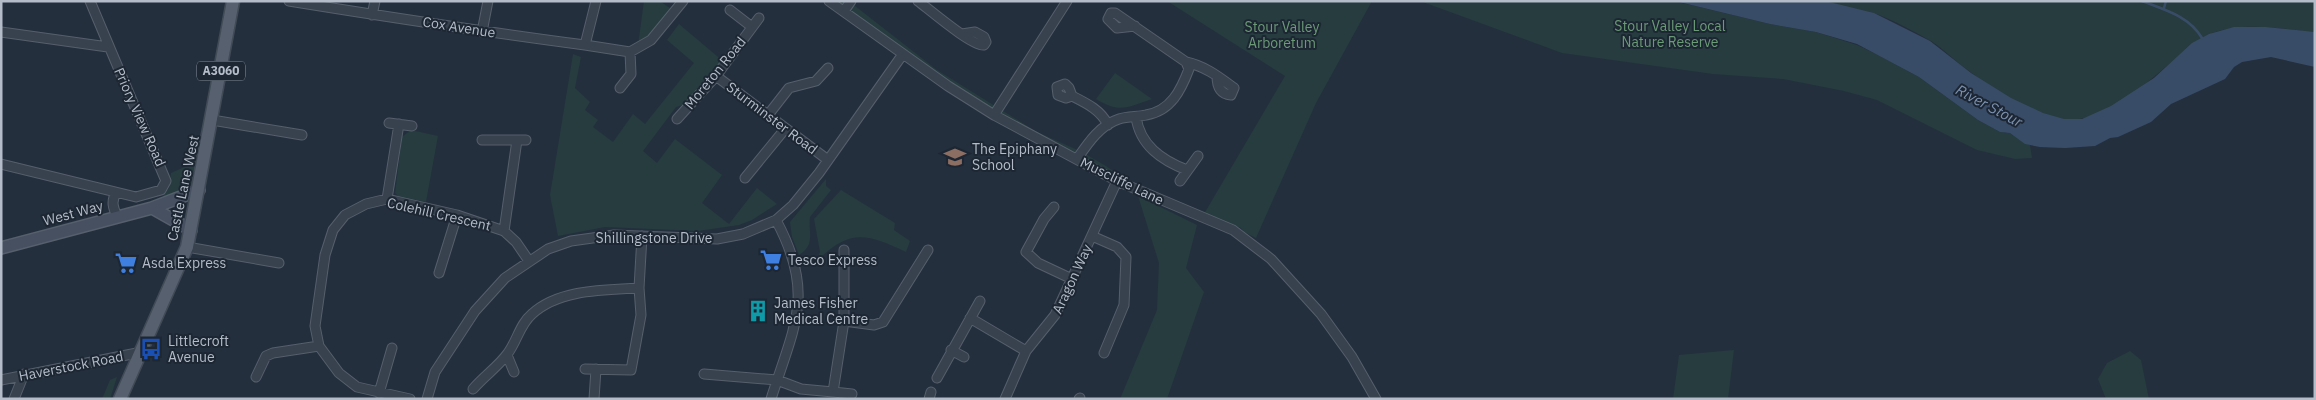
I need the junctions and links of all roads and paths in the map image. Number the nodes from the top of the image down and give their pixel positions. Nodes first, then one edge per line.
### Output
1 (90, 1) edge
2 (234, 1) edge
3 (289, 1) edge
4 (375, 1) edge
5 (488, 1) edge
6 (596, 1) edge
7 (683, 1) edge
8 (829, 1) edge
9 (851, 1) edge
10 (918, 1) edge
11 (1067, 1) edge
12 (730, 10) dead end
13 (844, 11) junction
14 (372, 15) junction
15 (759, 18) dead end
16 (1135, 26) dead end
17 (752, 27) junction
18 (1, 32) edge
19 (482, 32) junction
20 (962, 34) dead end
21 (585, 45) junction
22 (108, 47) junction
23 (630, 52) junction
24 (903, 54) junction
25 (1186, 62) junction
26 (828, 68) dead end
27 (716, 76) junction
28 (1217, 76) dead end
29 (620, 88) dead end
30 (1072, 96) dead end
31 (768, 115) junction
32 (994, 115) junction
33 (1136, 117) junction
34 (677, 119) dead end
35 (212, 120) junction
36 (389, 122) dead end
37 (398, 124) junction
38 (1108, 125) junction
39 (412, 126) dead end
40 (785, 128) junction
41 (302, 135) dead end
42 (482, 140) dead end
43 (1198, 156) dead end
44 (1077, 159) junction
45 (828, 160) junction
46 (1, 164) edge
47 (1187, 170) junction
48 (745, 178) dead end
49 (1117, 181) junction
50 (1180, 181) dead end
51 (199, 190) junction
52 (116, 193) junction
53 (387, 199) junction
54 (1054, 207) dead end
55 (152, 208) junction
56 (118, 216) junction
57 (457, 216) junction
58 (776, 220) junction
59 (191, 230) junction
60 (504, 231) junction
61 (642, 236) junction
62 (1092, 236) junction
63 (187, 247) junction
64 (1, 248) edge
65 (844, 250) dead end
66 (928, 250) dead end
67 (529, 261) junction
68 (279, 263) dead end
69 (439, 273) dead end
70 (1072, 279) junction
71 (639, 288) junction
72 (980, 301) dead end
73 (970, 318) junction
74 (844, 321) junction
75 (319, 346) junction
76 (392, 348) dead end
77 (951, 350) junction
78 (1026, 351) junction
79 (142, 352) junction
80 (1104, 353) dead end
81 (507, 355) junction
82 (964, 358) dead end
83 (585, 369) dead end
84 (596, 369) junction
85 (514, 372) dead end
86 (24, 374) junction
87 (704, 374) dead end
88 (256, 377) dead end
89 (937, 378) dead end
90 (1, 380) edge
91 (777, 380) junction
92 (474, 389) dead end
93 (833, 392) junction
94 (379, 393) junction
95 (852, 394) dead end
96 (14, 399) edge
97 (120, 399) edge
98 (410, 399) edge
99 (427, 399) edge
100 (594, 399) edge
101 (771, 399) edge
102 (1006, 399) edge
103 (1376, 399) edge

1 - 22 street, Priory View Road
2 - 35 main road, Castle Lane West / A3060
3 - 14 street, Cox Avenue
4 - 14 street
5 - 19 street
6 - 21 street
7 - 23 street
8 - 13 street, Muscliffe Lane
9 - 13 street
10 - 20 street
11 - 32 street
12 - 17 street, Moreton Road
13 - 24 street, Muscliffe Lane
14 - 19 street, Cox Avenue
15 - 17 street, Moreton Road
16 - 25 street
17 - 27 street, Moreton Road
18 - 22 street
19 - 21 street, Cox Avenue
21 - 23 street, Cox Avenue
22 - 52 street, Priory View Road
23 - 29 street
24 - 32 street, Muscliffe Lane
24 - 45 street, Shillingstone Drive
25 - 28 street
25 - 33 street
26 - 31 street
27 - 31 street, Sturminster Road
27 - 34 street, Moreton Road
30 - 38 street
31 - 40 street, Sturminster Road
32 - 44 street, Muscliffe Lane
33 - 38 street
33 - 47 street
35 - 41 street
35 - 51 main road, Castle Lane West / A3060
36 - 37 street
37 - 39 street
37 - 53 street
38 - 44 street
40 - 45 street, Sturminster Road
40 - 48 street
42 - 60 street
43 - 47 street
44 - 49 street, Muscliffe Lane
45 - 58 street, Shillingstone Drive
46 - 52 street
47 - 50 street
49 - 62 street, Aragon Way
49 - 103 street, Muscliffe Lane
51 - 55 street, West Way
51 - 59 main road, Castle Lane West / A3060
52 - 56 street
53 - 57 street, Colehill Crescent
53 - 75 street, Colehill Crescent
54 - 70 street
55 - 56 street, West Way
55 - 59 street
56 - 64 street, West Way
57 - 60 street, Colehill Crescent
57 - 69 street
58 - 61 street, Shillingstone Drive
58 - 91 street
59 - 63 main road, Castle Lane West / A3060
60 - 67 street, Colehill Crescent
61 - 67 street, Shillingstone Drive
61 - 71 street
62 - 70 street, Aragon Way
62 - 80 street
63 - 68 street
63 - 79 main road, Castle Lane West / A3060
65 - 74 street
66 - 74 street
67 - 99 street, Shillingstone Drive
70 - 78 street, Aragon Way
71 - 81 street
71 - 84 street
72 - 73 street
73 - 77 street
73 - 78 street
74 - 93 street
75 - 88 street
75 - 94 street, Colehill Crescent
76 - 94 street
77 - 82 street
77 - 89 street
78 - 102 street, Aragon Way
79 - 86 street, Haverstock Road
79 - 97 main road, Castle Lane West / A3060
81 - 85 street
81 - 92 street
83 - 84 street
84 - 100 street
86 - 90 street, Haverstock Road
86 - 96 street
87 - 91 street
91 - 93 street
91 - 101 street
93 - 95 street
94 - 98 street, Colehill Crescent

